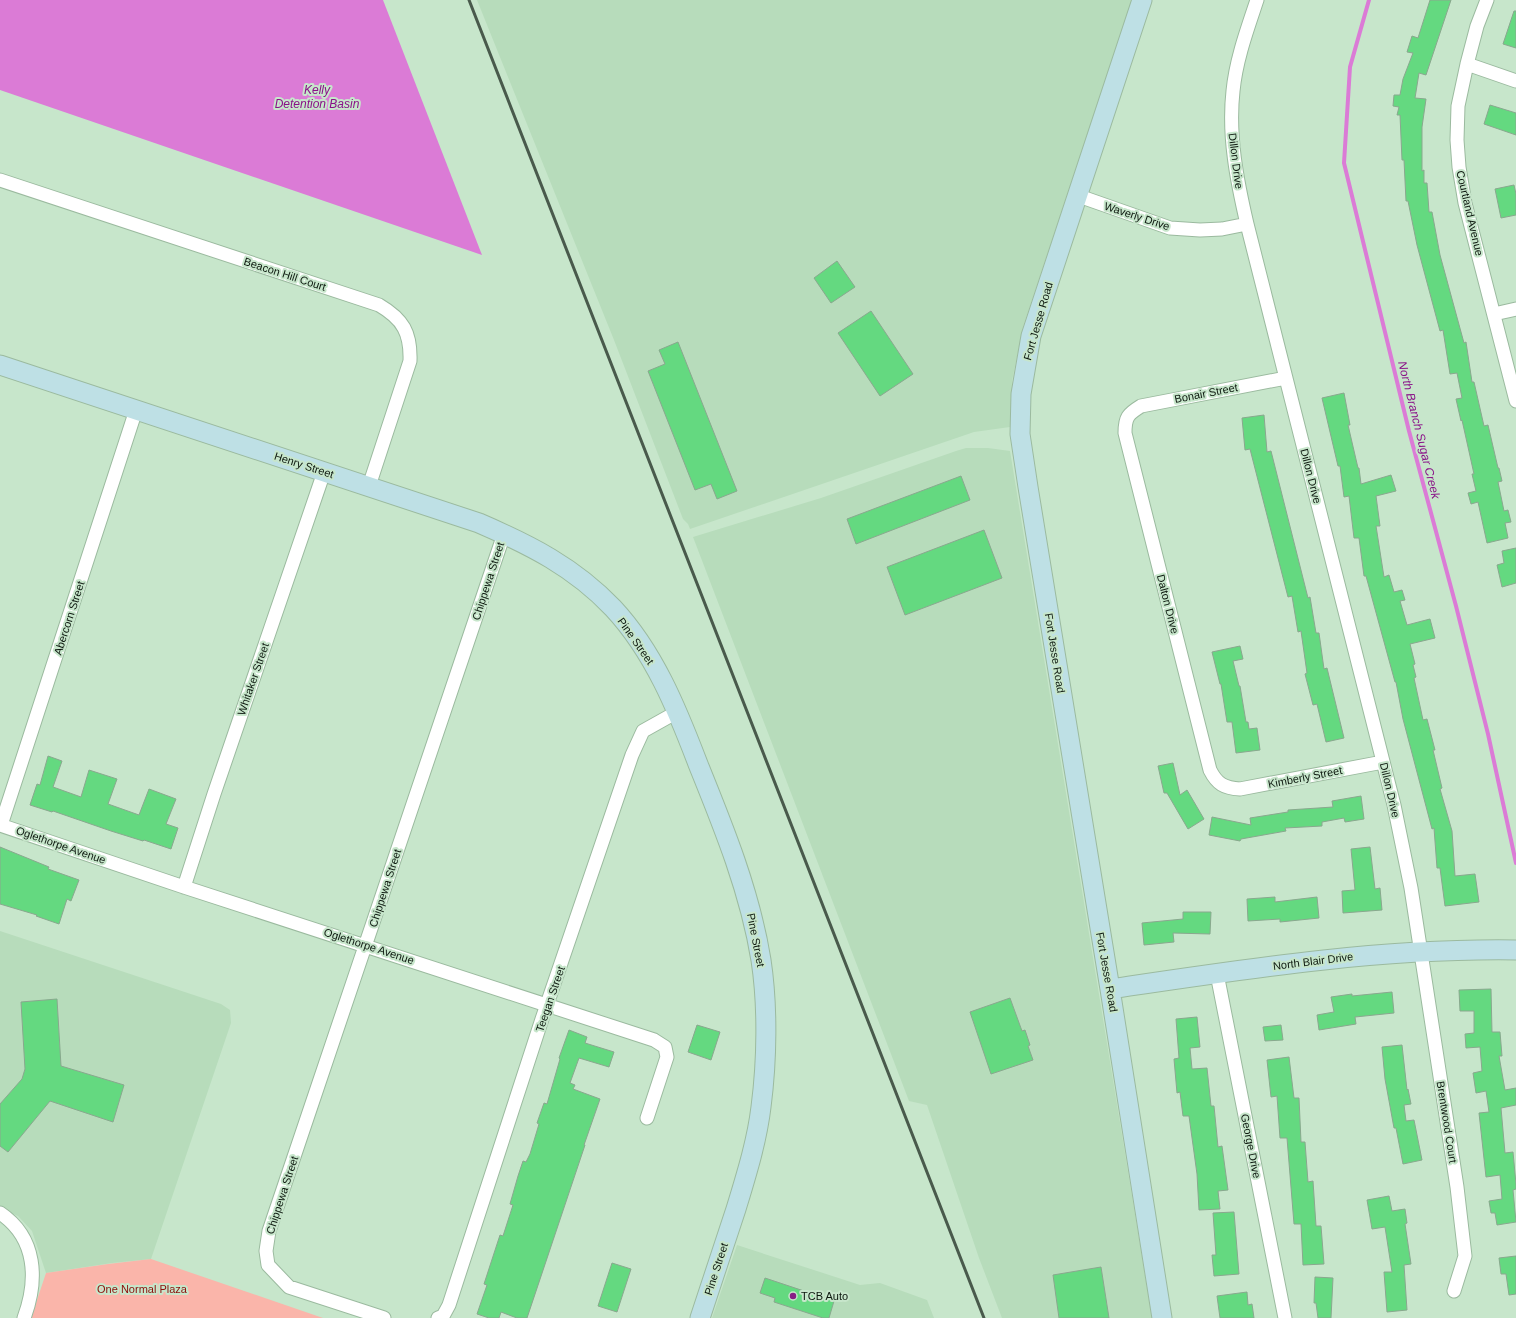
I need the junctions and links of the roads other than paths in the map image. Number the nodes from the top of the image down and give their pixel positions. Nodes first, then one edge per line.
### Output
1 (1142, 0) edge
2 (1257, 0) edge
3 (1487, 0) edge
4 (1467, 64) junction
5 (1516, 81) edge
6 (0, 180) edge
7 (1076, 195) junction
8 (1247, 224) junction
9 (1516, 309) edge
10 (1494, 314) junction
11 (0, 365) edge
12 (1286, 378) junction
13 (1516, 401) edge
14 (136, 410) junction
15 (1129, 415) joint
16 (324, 472) junction
17 (369, 486) junction
18 (504, 534) junction
19 (596, 592) joint
20 (677, 712) junction
21 (1383, 762) junction
22 (1227, 787) joint
23 (1, 825) edge
24 (184, 887) junction
25 (366, 945) junction
26 (1509, 950) edge
27 (1420, 952) junction
28 (1217, 974) junction
29 (1110, 989) junction
30 (547, 1006) junction
31 (647, 1118) dead end
32 (0, 1212) edge
33 (1454, 1291) dead end
34 (24, 1318) edge
35 (384, 1318) edge
36 (438, 1318) edge
37 (700, 1318) edge
38 (1162, 1318) edge
39 (1285, 1318) edge

1 - 7 street, Fort Jesse Road
2 - 8 street, Dillon Drive
3 - 4 street, Courtland Avenue
4 - 5 street
4 - 10 street, Courtland Avenue
6 - 17 street, Beacon Hill Court
7 - 8 street, Waverly Drive
7 - 29 street, Fort Jesse Road
8 - 12 street, Dillon Drive
9 - 10 street
10 - 13 street, Courtland Avenue
11 - 14 street, Henry Street
12 - 15 street, Bonair Street
12 - 21 street, Dillon Drive
14 - 16 street, Henry Street
14 - 23 street, Abercorn Street
15 - 22 street, Dalton Drive
16 - 17 street, Henry Street
16 - 24 street, Whitaker Street
17 - 18 street, Henry Street
18 - 19 street, Henry Street
18 - 25 street, Chippewa Street
19 - 20 street, Pine Street
20 - 30 street, Teegan Street
20 - 37 street, Pine Street
21 - 22 street, Kimberly Street
21 - 27 street, Dillon Drive
23 - 24 street, Oglethorpe Avenue
24 - 25 street, Oglethorpe Avenue
25 - 30 street, Oglethorpe Avenue
25 - 35 street, Chippewa Street
26 - 27 street, North Blair Drive
27 - 28 street, North Blair Drive
27 - 33 street, Brentwood Court
28 - 29 street, North Blair Drive
28 - 39 street, George Drive
29 - 38 street, Fort Jesse Road
30 - 31 street, Oglethorpe Avenue
30 - 36 street, Teegan Street
32 - 34 street

